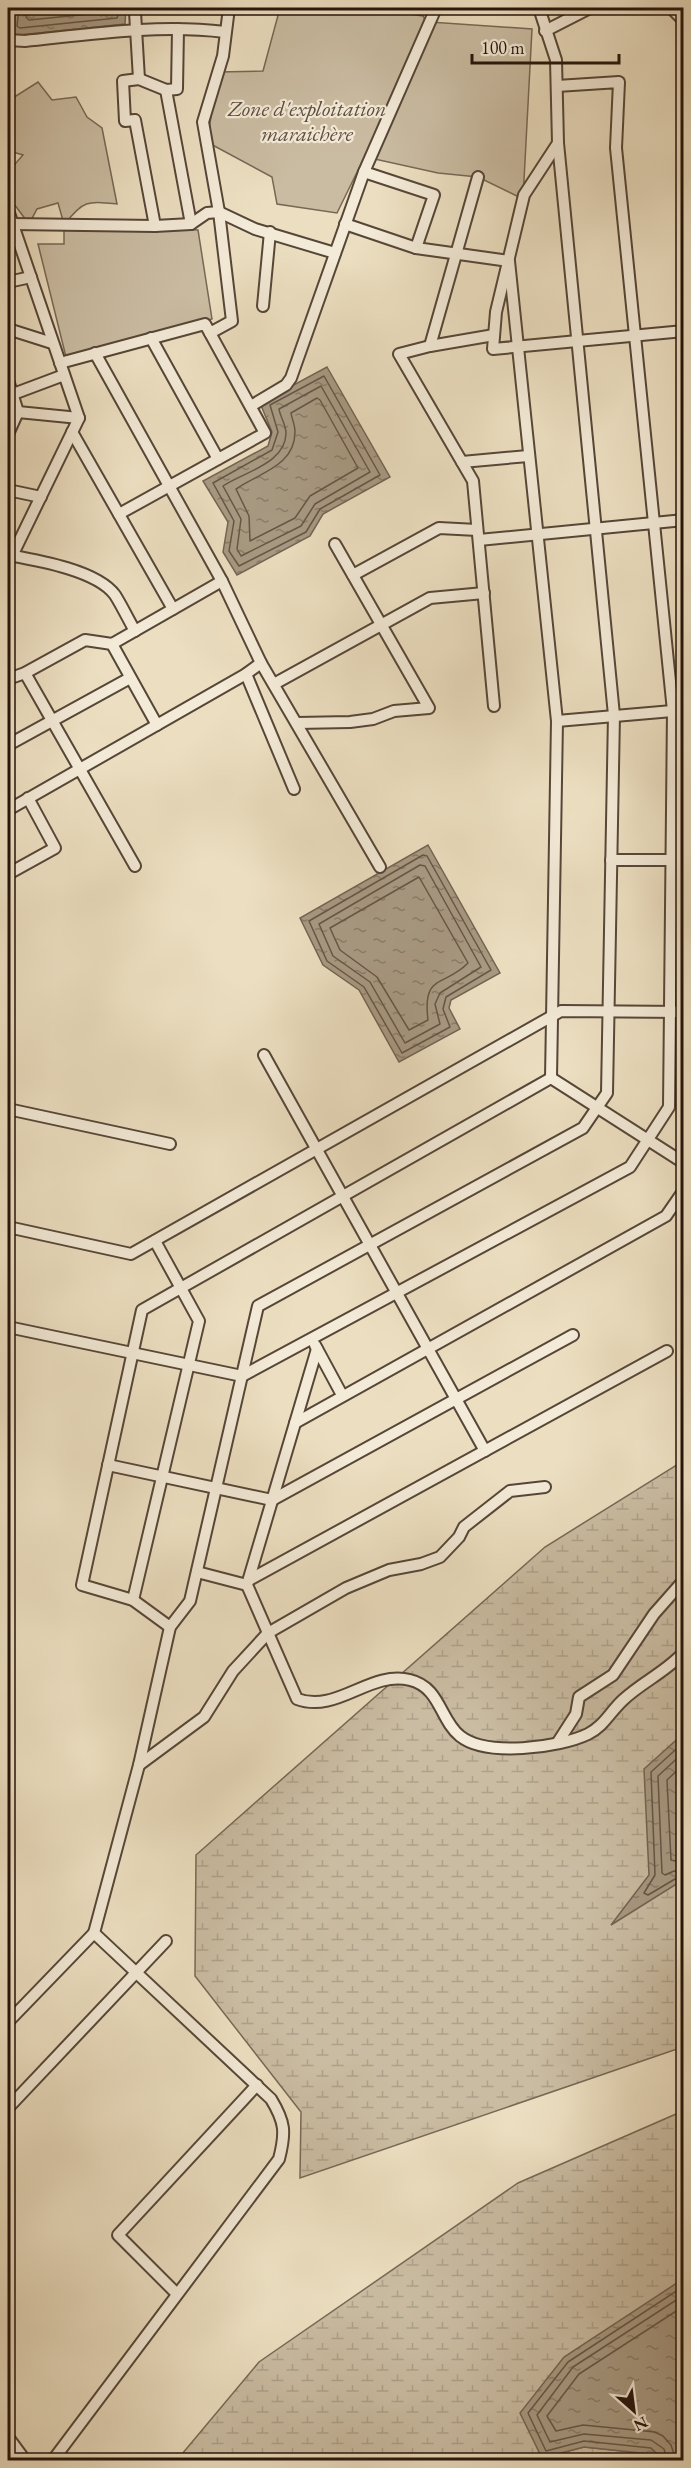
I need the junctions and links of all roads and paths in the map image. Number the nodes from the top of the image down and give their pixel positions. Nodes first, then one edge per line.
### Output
1 (139, 8) edge
2 (229, 8) edge
3 (436, 8) edge
4 (539, 8) edge
5 (590, 8) edge
6 (675, 9) edge
7 (684, 21) edge
8 (178, 29) junction
9 (136, 30) junction
10 (545, 31) junction
11 (225, 32) junction
12 (8, 40) edge
13 (139, 79) junction
14 (558, 86) junction
15 (166, 90) junction
16 (558, 143) junction
17 (364, 172) junction
18 (478, 177) dead end
19 (8, 210) edge
20 (219, 212) junction
21 (14, 224) junction
22 (191, 224) junction
23 (345, 224) junction
24 (155, 226) junction
25 (270, 232) junction
26 (417, 248) junction
27 (457, 252) junction
28 (335, 253) junction
29 (509, 261) junction
30 (31, 276) junction
31 (8, 282) edge
32 (263, 306) dead end
33 (8, 329) edge
34 (684, 331) edge
35 (210, 333) junction
36 (494, 335) junction
37 (635, 335) junction
38 (151, 338) junction
39 (577, 341) junction
40 (52, 343) junction
41 (430, 346) junction
42 (517, 347) junction
43 (95, 353) junction
44 (60, 363) junction
45 (64, 375) junction
46 (8, 380) edge
47 (10, 395) edge
48 (251, 406) junction
49 (18, 412) junction
50 (78, 418) junction
51 (72, 432) junction
52 (8, 434) edge
53 (528, 456) junction
54 (218, 459) junction
55 (462, 462) junction
56 (169, 486) junction
57 (8, 490) edge
58 (40, 497) junction
59 (119, 514) junction
60 (684, 520) edge
61 (654, 523) junction
62 (595, 528) junction
63 (537, 534) junction
64 (478, 535) junction
65 (335, 544) dead end
66 (10, 555) edge
67 (353, 575) junction
68 (222, 581) junction
69 (484, 593) junction
70 (172, 609) junction
71 (381, 624) junction
72 (135, 631) junction
73 (112, 644) junction
74 (261, 663) junction
75 (25, 673) junction
76 (246, 674) junction
77 (130, 678) junction
78 (8, 679) edge
79 (274, 684) junction
80 (494, 706) dead end
81 (678, 711) edge
82 (614, 715) junction
83 (52, 721) junction
84 (557, 721) junction
85 (297, 723) junction
86 (157, 725) junction
87 (8, 745) edge
88 (80, 769) junction
89 (294, 789) dead end
90 (28, 798) junction
91 (8, 810) edge
92 (611, 860) junction
93 (671, 860) junction
94 (684, 860) edge
95 (135, 866) dead end
96 (380, 867) dead end
97 (8, 874) edge
98 (608, 1012) junction
99 (669, 1012) junction
100 (684, 1012) edge
101 (551, 1017) junction
102 (264, 1055) dead end
103 (551, 1078) junction
104 (597, 1108) junction
105 (8, 1109) edge
106 (648, 1140) junction
107 (170, 1144) dead end
108 (316, 1149) junction
109 (684, 1163) edge
110 (684, 1190) edge
111 (343, 1196) junction
112 (8, 1227) edge
113 (155, 1241) junction
114 (370, 1245) junction
115 (181, 1288) junction
116 (396, 1293) junction
117 (8, 1327) edge
118 (573, 1335) dead end
119 (314, 1344) junction
120 (427, 1348) junction
121 (667, 1351) dead end
122 (132, 1353) junction
123 (189, 1365) junction
124 (242, 1376) junction
125 (342, 1395) junction
126 (455, 1399) junction
127 (295, 1423) junction
128 (484, 1451) junction
129 (108, 1465) junction
130 (163, 1477) junction
131 (545, 1487) dead end
132 (216, 1488) junction
133 (272, 1500) junction
134 (197, 1572) junction
135 (684, 1580) edge
136 (248, 1582) junction
137 (134, 1600) junction
138 (170, 1627) junction
139 (268, 1633) junction
140 (684, 1652) edge
141 (558, 1742) junction
142 (140, 1765) junction
143 (94, 1933) junction
144 (166, 1941) dead end
145 (136, 1972) junction
146 (8, 2022) edge
147 (256, 2085) junction
148 (8, 2108) edge
149 (177, 2293) junction
150 (8, 2437) edge
151 (25, 2460) edge
152 (52, 2460) edge

1 - 9 street
2 - 11 street
3 - 17 street
4 - 10 street
5 - 10 street
6 - 7 street
8 - 9 street
8 - 11 street
8 - 15 street
9 - 12 street
9 - 13 street
10 - 14 street
11 - 20 street
13 - 15 street
13 - 24 street
14 - 16 street
14 - 37 street
15 - 22 street
16 - 29 street
16 - 39 street
17 - 23 street
17 - 26 street
18 - 27 street
19 - 21 street
20 - 22 street
20 - 25 street
20 - 35 street
21 - 24 street
21 - 30 street
22 - 24 street
23 - 26 street
23 - 28 street
25 - 28 street
25 - 32 street
26 - 27 street
27 - 29 street
27 - 41 street
28 - 48 street
29 - 36 street
29 - 42 street
30 - 31 street
30 - 40 street
33 - 40 street
34 - 37 street
35 - 38 street
35 - 48 street
36 - 41 street
36 - 42 street
37 - 39 street
37 - 61 street
38 - 43 street
38 - 54 street
39 - 42 street
39 - 62 street
40 - 44 street
41 - 55 street
42 - 53 street
43 - 44 street
43 - 56 street
44 - 45 street
45 - 47 street
45 - 50 street
46 - 47 street
47 - 49 street
48 - 54 street
49 - 50 street
49 - 52 street
50 - 51 street
51 - 58 street
51 - 59 street
53 - 55 street
53 - 63 street
54 - 56 street
55 - 64 street
56 - 59 street
56 - 68 street
57 - 58 street
58 - 66 street
59 - 70 street
60 - 61 street
61 - 62 street
61 - 81 street
62 - 63 street
62 - 82 street
63 - 64 street
63 - 84 street
64 - 67 street
64 - 69 street
65 - 67 street
66 - 72 street
67 - 71 street
68 - 70 street
68 - 74 street
69 - 71 street
69 - 80 street
70 - 72 street
71 - 79 street
71 - 85 street
72 - 73 street
73 - 75 street
73 - 77 street
74 - 76 street
74 - 79 street
75 - 78 street
75 - 83 street
76 - 86 street
76 - 89 street
77 - 83 street
77 - 86 street
79 - 85 street
81 - 82 street
81 - 93 street
82 - 84 street
82 - 92 street
83 - 87 street
83 - 88 street
84 - 101 street
85 - 96 street
86 - 88 street
88 - 90 street
88 - 95 street
90 - 91 street
90 - 97 street
92 - 93 street
92 - 98 street
93 - 94 street
93 - 99 street
98 - 99 street
98 - 101 street
98 - 104 street
99 - 100 street
99 - 106 street
101 - 103 street
101 - 108 street
102 - 108 street
103 - 104 street
103 - 111 street
104 - 106 street
104 - 114 street
105 - 107 street
106 - 109 street
106 - 116 street
108 - 111 street
108 - 113 street
110 - 120 street
111 - 114 street
111 - 115 street
112 - 113 street
113 - 115 street
114 - 116 street
114 - 124 street
115 - 122 street
115 - 123 street
116 - 119 street
116 - 120 street
117 - 122 street
118 - 126 street
119 - 124 street
119 - 125 street
119 - 127 street
120 - 125 street
120 - 126 street
121 - 128 street
122 - 123 street
122 - 129 street
123 - 124 street
123 - 130 street
124 - 132 street
125 - 127 street
126 - 128 street
126 - 133 street
127 - 133 street
128 - 136 street
129 - 130 street
129 - 137 street
130 - 132 street
130 - 137 street
131 - 139 street
132 - 133 street
132 - 134 street
133 - 136 street
134 - 136 street
134 - 138 street
135 - 141 street
136 - 139 street
137 - 138 street
138 - 142 street
139 - 141 street
139 - 142 street
140 - 141 street
142 - 143 street
143 - 145 street
143 - 146 street
144 - 145 street
145 - 147 street
145 - 148 street
147 - 149 street
147 - 149 street
149 - 152 street
150 - 151 street

